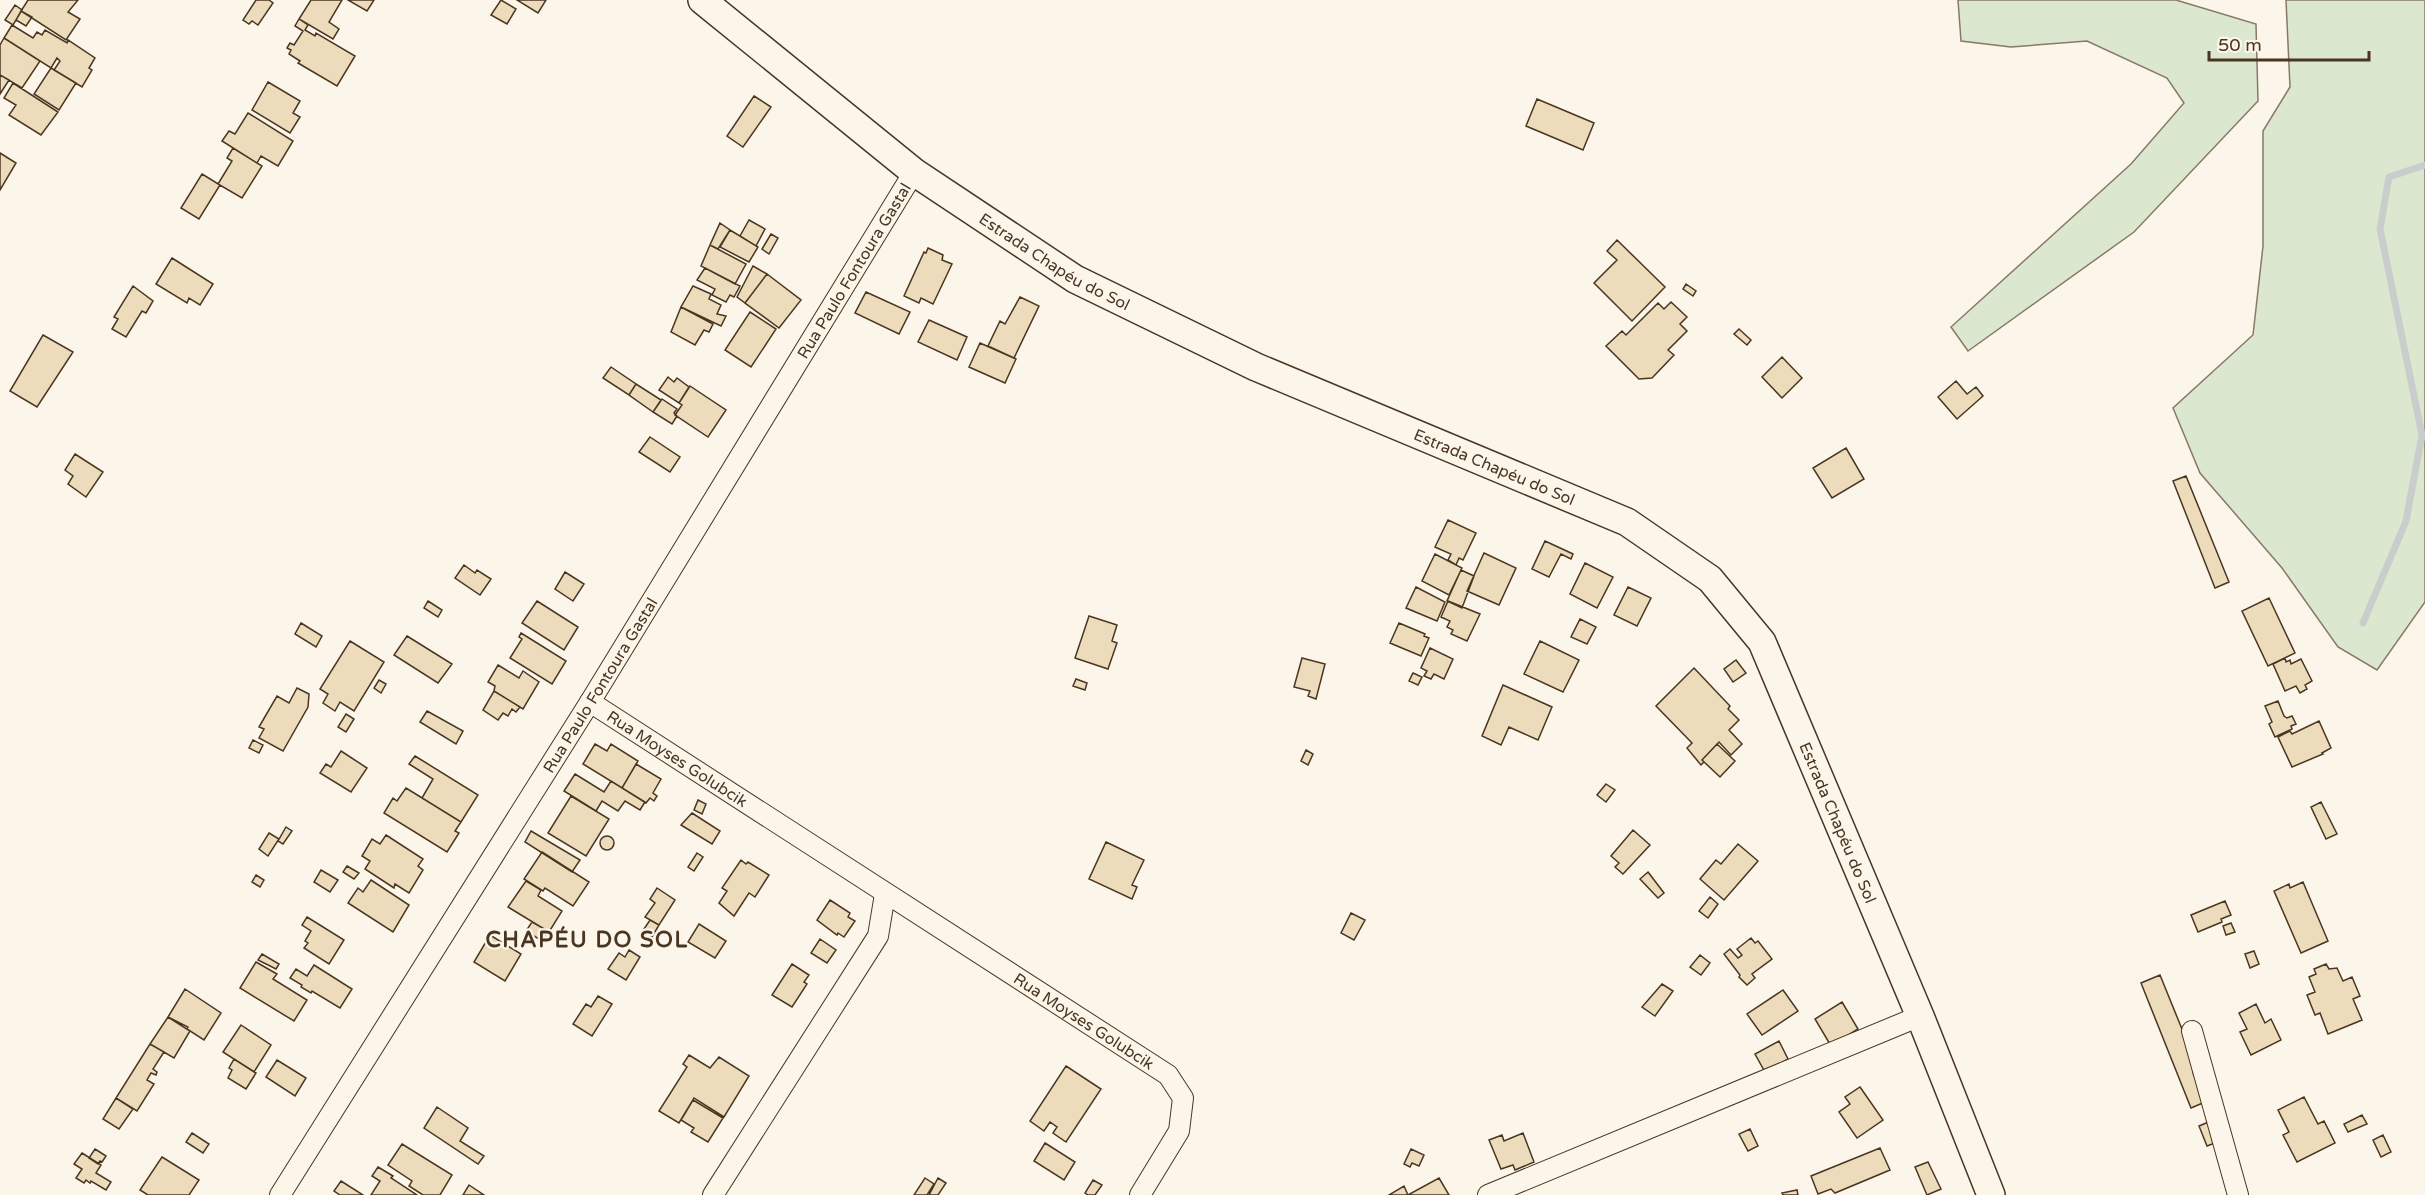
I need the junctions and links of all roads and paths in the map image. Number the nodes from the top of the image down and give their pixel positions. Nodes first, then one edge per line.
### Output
1 (702, 0) edge
2 (914, 172) junction
3 (590, 702) junction
4 (885, 894) junction
5 (1920, 1016) junction
6 (2192, 1031) dead end
7 (280, 1195) edge
8 (713, 1195) edge
9 (1140, 1195) edge
10 (1488, 1195) edge
11 (1991, 1195) edge
12 (2238, 1195) edge

1 - 2 main road, Estrada Chapéu do Sol
2 - 3 street, Rua Paulo Fontoura Gastal
2 - 5 main road, Estrada Chapéu do Sol
3 - 4 street, Rua Moyses Golubcik
3 - 7 street, Rua Paulo Fontoura Gastal
4 - 8 street
4 - 9 street, Rua Moyses Golubcik
5 - 10 street
5 - 11 main road, Estrada Chapéu do Sol
6 - 12 street

